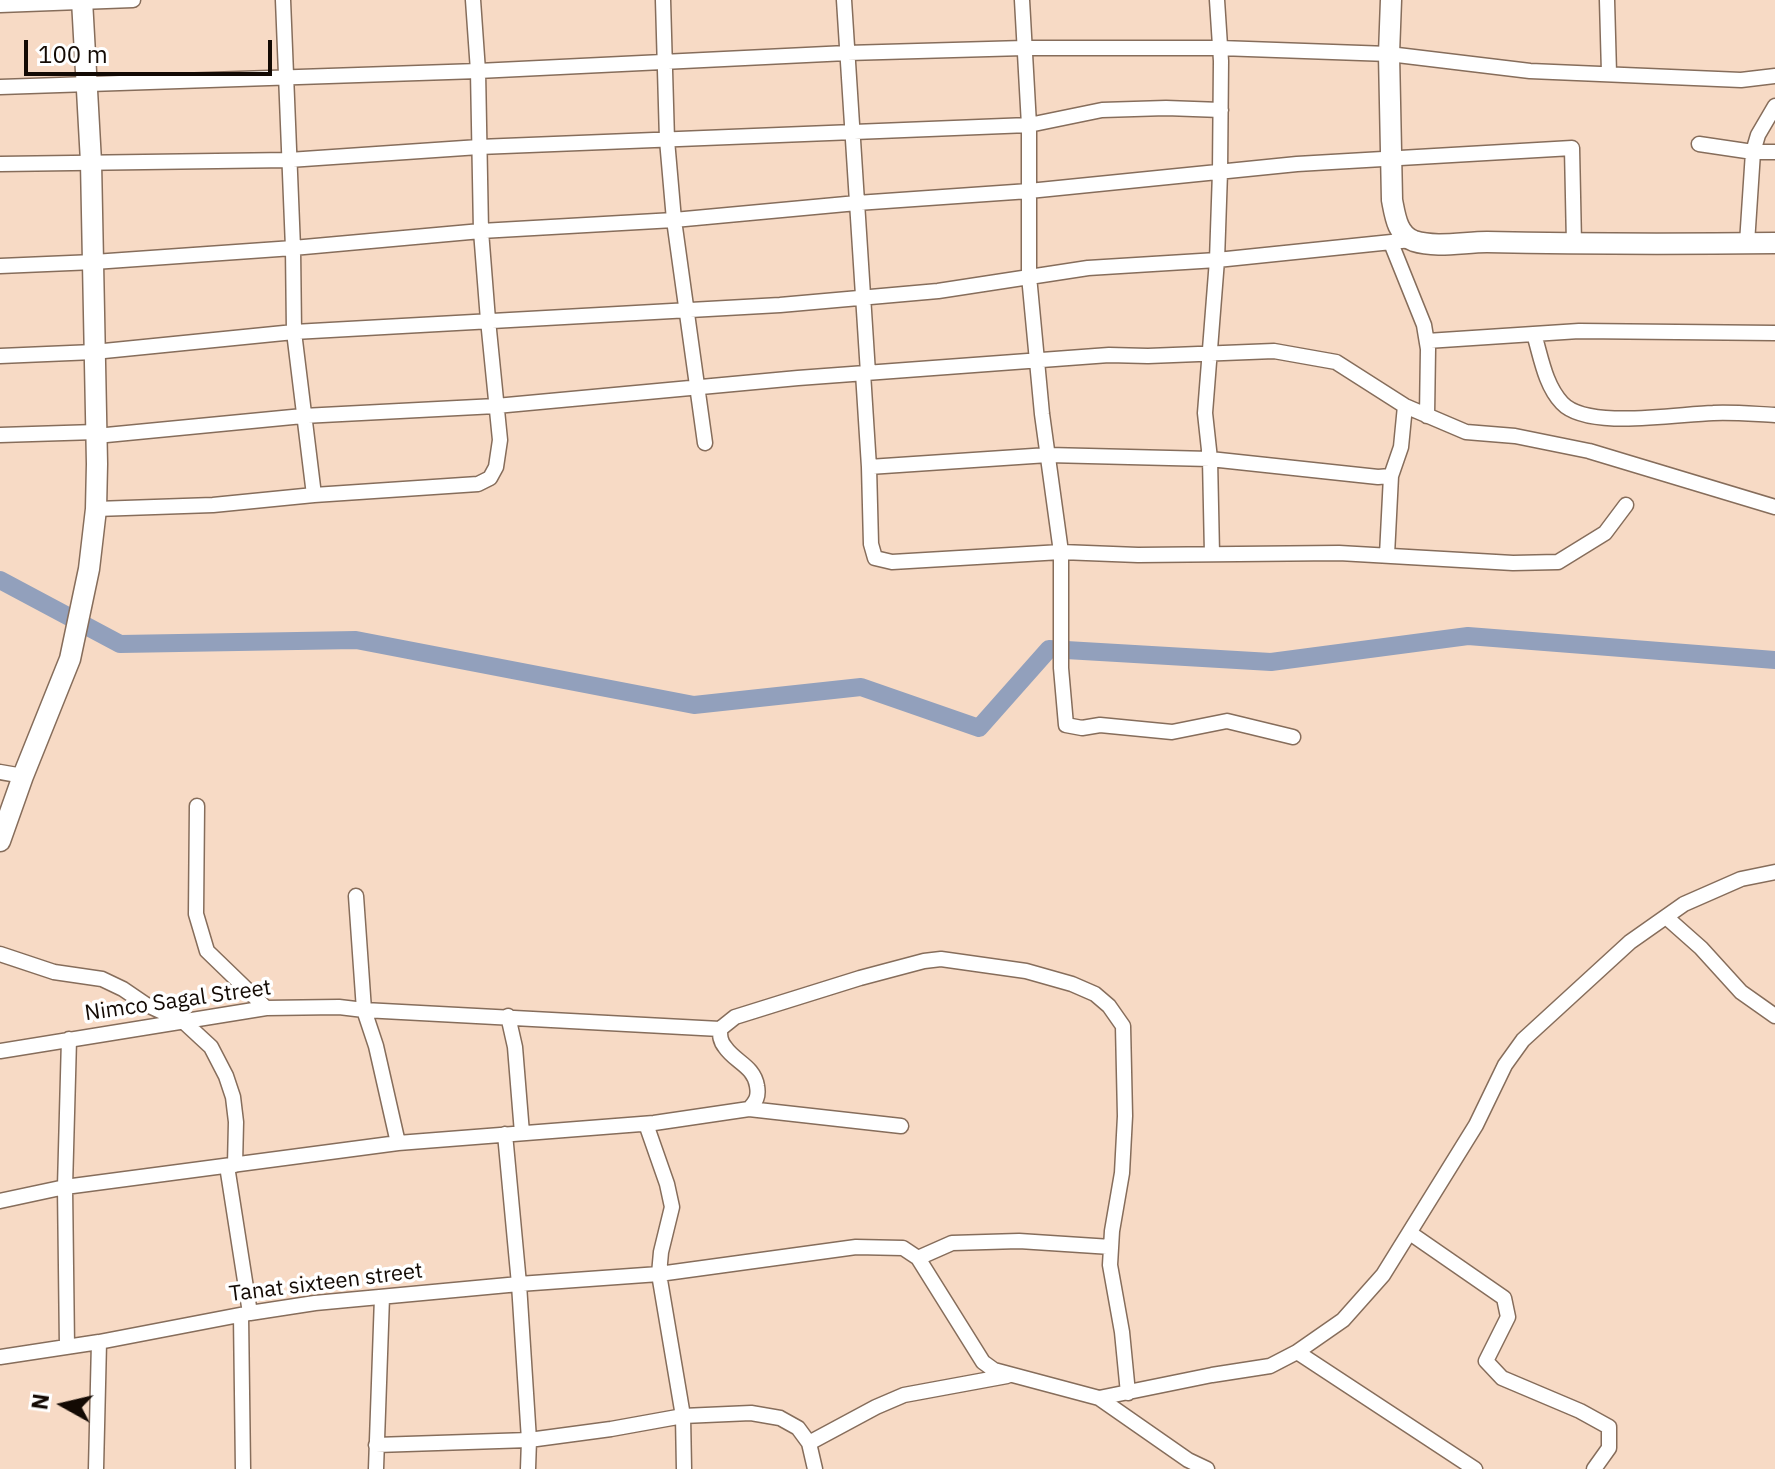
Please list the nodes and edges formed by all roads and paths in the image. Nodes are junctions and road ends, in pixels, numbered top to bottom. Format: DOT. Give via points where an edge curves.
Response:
graph roads {
  1 [pos="133,0"];
  2 [pos="283,0"];
  3 [pos="473,0"];
  4 [pos="663,0"];
  5 [pos="844,0"];
  6 [pos="1022,0"];
  7 [pos="1217,0"];
  8 [pos="1391,0"];
  9 [pos="1607,0"];
  10 [pos="82,2"];
  11 [pos="0,5"];
  12 [pos="1024,48"];
  13 [pos="1220,48"];
  14 [pos="847,53"];
  15 [pos="1389,54"];
  16 [pos="665,62"];
  17 [pos="478,71"];
  18 [pos="1609,73"];
  19 [pos="1775,76"];
  20 [pos="286,77"];
  21 [pos="87,85"];
  22 [pos="0,87"];
  23 [pos="1775,106"];
  24 [pos="1221,110"];
  25 [pos="1029,125"];
  26 [pos="853,132"];
  27 [pos="667,140"];
  28 [pos="1699,144"];
  29 [pos="479,147"];
  30 [pos="1753,152"];
  31 [pos="1775,152"];
  32 [pos="1391,159"];
  33 [pos="289,160"];
  34 [pos="91,162"];
  35 [pos="0,164"];
  36 [pos="1220,172"];
  37 [pos="1029,191"];
  38 [pos="857,203"];
  39 [pos="674,220"];
  40 [pos="481,231"];
  41 [pos="1401,242"];
  42 [pos="1747,243"];
  43 [pos="1775,243"];
  44 [pos="1574,244"];
  45 [pos="293,248"];
  46 [pos="1217,260"];
  47 [pos="94,262"];
  48 [pos="0,266"];
  49 [pos="1029,276"];
  50 [pos="863,297"];
  51 [pos="687,310"];
  52 [pos="488,320"];
  53 [pos="294,332"];
  54 [pos="1775,333"];
  55 [pos="1534,334"];
  56 [pos="1427,341"];
  57 [pos="94,352"];
  58 [pos="1209,353"];
  59 [pos="0,356"];
  60 [pos="1038,360"];
  61 [pos="866,373"];
  62 [pos="696,388"];
  63 [pos="496,406"];
  64 [pos="1405,406"];
  65 [pos="1775,415"];
  66 [pos="303,416"];
  67 [pos="1427,416"];
  68 [pos="96,434"];
  69 [pos="0,435"];
  70 [pos="705,443"];
  71 [pos="1048,455"];
  72 [pos="1210,459"];
  73 [pos="869,467"];
  74 [pos="1391,476"];
  75 [pos="314,495"];
  76 [pos="1626,505"];
  77 [pos="1775,507"];
  78 [pos="96,509"];
  79 [pos="1061,552"];
  80 [pos="1212,554"];
  81 [pos="1387,555"];
  82 [pos="1293,737"];
  83 [pos="0,772"];
  84 [pos="23,776"];
  85 [pos="197,806"];
  86 [pos="0,841"];
  87 [pos="1775,872"];
  88 [pos="356,896"];
  89 [pos="1666,917"];
  90 [pos="0,954"];
  91 [pos="266,1008"];
  92 [pos="364,1010"];
  93 [pos="508,1016"];
  94 [pos="1775,1016"];
  95 [pos="184,1022"];
  96 [pos="720,1029"];
  97 [pos="69,1039"];
  98 [pos="0,1051"];
  99 [pos="749,1109"];
  100 [pos="646,1124"];
  101 [pos="901,1126"];
  102 [pos="522,1133"];
  103 [pos="505,1134"];
  104 [pos="398,1143"];
  105 [pos="231,1166"];
  106 [pos="65,1187"];
  107 [pos="0,1201"];
  108 [pos="1410,1233"];
  109 [pos="1111,1247"];
  110 [pos="918,1258"];
  111 [pos="659,1274"];
  112 [pos="519,1284"];
  113 [pos="382,1297"];
  114 [pos="245,1314"];
  115 [pos="99,1342"];
  116 [pos="67,1347"];
  117 [pos="1297,1352"];
  118 [pos="0,1357"];
  119 [pos="1012,1375"];
  120 [pos="1128,1393"];
  121 [pos="1099,1398"];
  122 [pos="683,1416"];
  123 [pos="529,1440"];
  124 [pos="809,1443"];
  125 [pos="376,1445"];
  126 [pos="96,1469"];
  127 [pos="243,1469"];
  128 [pos="376,1469"];
  129 [pos="528,1469"];
  130 [pos="684,1469"];
  131 [pos="815,1469"];
  132 [pos="1207,1469"];
  133 [pos="1475,1469"];
  134 [pos="1594,1469"];
  1 -- 10 [label="street"];
  2 -- 20 [label="street"];
  3 -- 17 [label="street"];
  4 -- 16 [label="street"];
  5 -- 14 [label="street"];
  6 -- 12 [label="street"];
  7 -- 13 [label="street"];
  8 -- 15 [label="street"];
  9 -- 18 [label="street"];
  10 -- 11 [label="street"];
  10 -- 21 [label="street"];
  12 -- 13 [label="street"];
  12 -- 14 [label="street"];
  12 -- 25 [label="street"];
  13 -- 15 [label="street"];
  13 -- 24 [label="street"];
  14 -- 16 [label="street"];
  14 -- 26 [label="street"];
  15 -- 18 [label="street" via="1530,71"];
  15 -- 32 [label="street"];
  16 -- 17 [label="street"];
  16 -- 27 [label="street"];
  17 -- 20 [label="street"];
  17 -- 29 [label="street"];
  18 -- 19 [label="street" via="1728,80"];
  20 -- 21 [label="street"];
  20 -- 33 [label="street"];
  21 -- 22 [label="street"];
  21 -- 34 [label="street"];
  23 -- 30 [label="street"];
  24 -- 25 [label="street" via="1102,110"];
  24 -- 36 [label="street"];
  25 -- 26 [label="street"];
  25 -- 37 [label="street"];
  26 -- 27 [label="street"];
  26 -- 38 [label="street"];
  27 -- 29 [label="street"];
  27 -- 39 [label="street"];
  28 -- 30 [label="street"];
  29 -- 33 [label="street"];
  29 -- 40 [label="street"];
  30 -- 31 [label="street"];
  30 -- 42 [label="street"];
  32 -- 36 [label="street"];
  32 -- 41 [label="street"];
  32 -- 44 [label="street" via="1572,148"];
  33 -- 34 [label="street"];
  33 -- 45 [label="street"];
  34 -- 35 [label="street"];
  34 -- 47 [label="street"];
  36 -- 37 [label="street"];
  36 -- 46 [label="street"];
  37 -- 38 [label="street"];
  37 -- 49 [label="street"];
  38 -- 39 [label="street"];
  38 -- 50 [label="street"];
  39 -- 40 [label="street"];
  39 -- 51 [label="street"];
  40 -- 45 [label="street"];
  40 -- 52 [label="street"];
  41 -- 44 [label="street"];
  41 -- 46 [label="street"];
  41 -- 56 [label="street"];
  42 -- 43 [label="street"];
  42 -- 44 [label="street"];
  45 -- 47 [label="street"];
  45 -- 53 [label="street"];
  46 -- 49 [label="street"];
  46 -- 58 [label="street"];
  47 -- 48 [label="street"];
  47 -- 57 [label="street"];
  49 -- 50 [label="street"];
  49 -- 60 [label="street"];
  50 -- 51 [label="street"];
  50 -- 61 [label="street"];
  51 -- 52 [label="street"];
  51 -- 62 [label="street"];
  52 -- 53 [label="street"];
  52 -- 63 [label="street"];
  53 -- 57 [label="street"];
  53 -- 66 [label="street"];
  54 -- 55 [label="street"];
  55 -- 56 [label="street"];
  55 -- 65 [label="street" via="1549,384 1571,411 1606,418"];
  56 -- 67 [label="street"];
  57 -- 59 [label="street"];
  57 -- 68 [label="street"];
  58 -- 60 [label="street"];
  58 -- 64 [label="street" via="1274,351 1336,362"];
  58 -- 72 [label="street" via="1205,413"];
  60 -- 61 [label="street"];
  60 -- 71 [label="street"];
  61 -- 62 [label="street"];
  61 -- 73 [label="street"];
  62 -- 63 [label="street"];
  62 -- 70 [label="street"];
  63 -- 66 [label="street"];
  63 -- 75 [label="street" via="496,467 478,484"];
  64 -- 67 [label="street"];
  64 -- 74 [label="street" via="1401,447"];
  66 -- 68 [label="street"];
  66 -- 75 [label="street"];
  67 -- 77 [label="street" via="1466,432 1589,451"];
  68 -- 69 [label="street"];
  68 -- 78 [label="street"];
  71 -- 72 [label="street"];
  71 -- 73 [label="street"];
  71 -- 79 [label="street"];
  72 -- 74 [label="street"];
  72 -- 80 [label="street"];
  73 -- 79 [label="street" via="875,558 892,562"];
  74 -- 81 [label="street"];
  75 -- 78 [label="street"];
  76 -- 81 [label="street" via="1605,533 1558,562"];
  78 -- 84 [label="street" via="75,639"];
  79 -- 80 [label="street"];
  79 -- 82 [label="street" via="1066,725 1172,732 1227,721"];
  80 -- 81 [label="street"];
  83 -- 84 [label="street"];
  84 -- 86 [label="street"];
  85 -- 91 [label="street" via="196,914 207,951"];
  87 -- 89 [label="street" via="1741,879"];
  88 -- 92 [label="street"];
  89 -- 94 [label="street" via="1741,992"];
  89 -- 108 [label="street" via="1630,942 1523,1040"];
  90 -- 95 [label="street" via="54,972 102,979"];
  91 -- 92 [label="street, Nimco Sagal Street"];
  91 -- 95 [label="street, Nimco Sagal Street"];
  92 -- 93 [label="street, Nimco Sagal Street"];
  92 -- 104 [label="street"];
  93 -- 96 [label="street, Nimco Sagal Street"];
  93 -- 102 [label="street"];
  95 -- 97 [label="street, Nimco Sagal Street"];
  95 -- 105 [label="street" via="211,1047 233,1097"];
  96 -- 99 [label="street" via="726,1049 756,1076 757,1100"];
  96 -- 109 [label="street" via="735,1017 941,959 1026,971 1095,994 1123,1026 1122,1173"];
  97 -- 98 [label="street, Nimco Sagal Street"];
  97 -- 106 [label="street"];
  99 -- 100 [label="street"];
  99 -- 101 [label="street"];
  100 -- 102 [label="street"];
  100 -- 111 [label="street" via="672,1207"];
  102 -- 103 [label="street"];
  103 -- 104 [label="street"];
  103 -- 112 [label="street"];
  104 -- 105 [label="street"];
  105 -- 106 [label="street"];
  105 -- 114 [label="street"];
  106 -- 107 [label="street"];
  106 -- 116 [label="street"];
  108 -- 117 [label="street" via="1383,1275 1343,1320"];
  108 -- 134 [label="street" via="1504,1298 1508,1317 1486,1361 1502,1378 1609,1427 1609,1448"];
  109 -- 110 [label="street" via="952,1243"];
  109 -- 120 [label="street"];
  110 -- 111 [label="street, Tanat sixteen street" via="903,1248 856,1247"];
  110 -- 119 [label="street" via="983,1362"];
  111 -- 112 [label="street, Tanat sixteen street"];
  111 -- 122 [label="street"];
  112 -- 113 [label="street, Tanat sixteen street"];
  112 -- 123 [label="street"];
  113 -- 114 [label="street, Tanat sixteen street"];
  113 -- 125 [label="street"];
  114 -- 115 [label="street, Tanat sixteen street"];
  114 -- 127 [label="street"];
  115 -- 116 [label="street, Tanat sixteen street"];
  115 -- 126 [label="street"];
  116 -- 118 [label="street, Tanat sixteen street"];
  117 -- 120 [label="street" via="1270,1366"];
  117 -- 133 [label="street"];
  119 -- 121 [label="street"];
  119 -- 124 [label="street" via="904,1395"];
  120 -- 121 [label="street"];
  121 -- 132 [label="street"];
  122 -- 123 [label="street"];
  122 -- 124 [label="street" via="751,1413 780,1418 798,1428"];
  122 -- 130 [label="street"];
  123 -- 125 [label="street"];
  123 -- 129 [label="street"];
  124 -- 131 [label="street"];
  125 -- 128 [label="street"];
}
